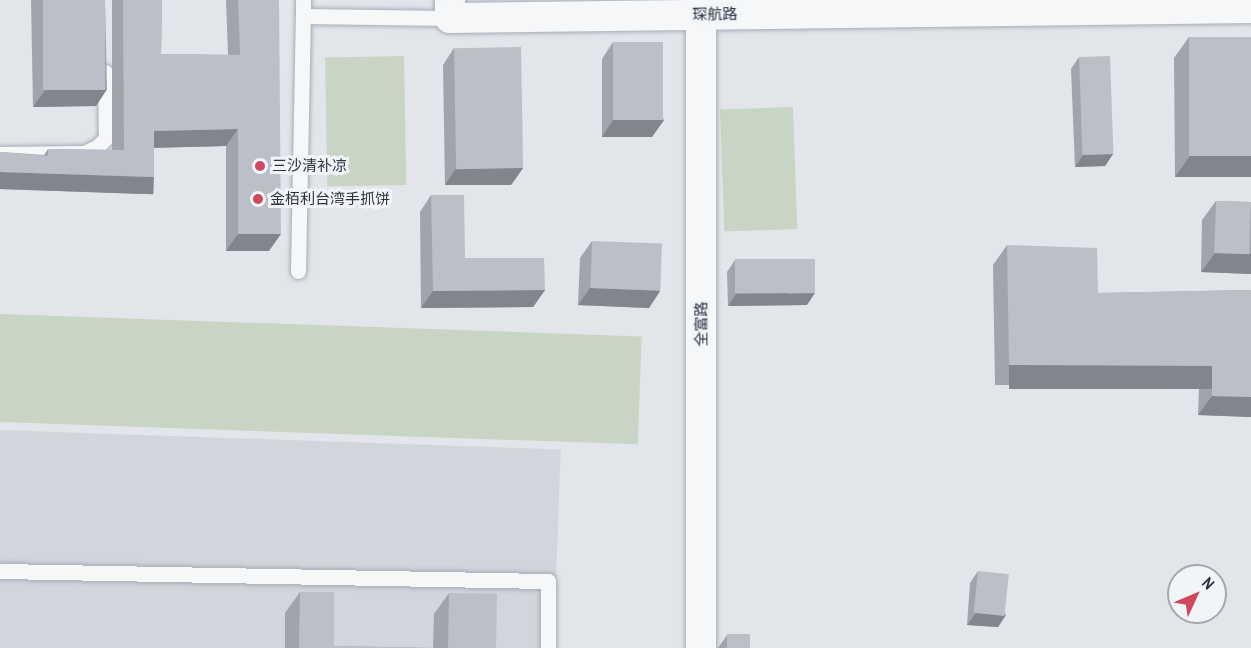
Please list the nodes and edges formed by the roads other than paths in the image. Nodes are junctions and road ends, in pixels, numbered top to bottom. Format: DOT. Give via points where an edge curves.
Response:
graph roads {
  1 [pos="701,7"];
  2 [pos="303,8"];
  3 [pos="1251,8"];
  4 [pos="450,9"];
  5 [pos="104,58"];
  6 [pos="0,154"];
  7 [pos="298,272"];
  8 [pos="0,571"];
  9 [pos="548,648"];
  10 [pos="701,648"];
  1 -- 3 [label="street, 琛航路"];
  1 -- 4 [label="street, 琛航路"];
  1 -- 10 [label="street, 全富路"];
  2 -- 4 [label="lane, 琛航路"];
  2 -- 7 [label="lane"];
  5 -- 6 [label="lane" via="106,138 97,147 84,153"];
  8 -- 9 [label="lane" via="548,581"];
}
